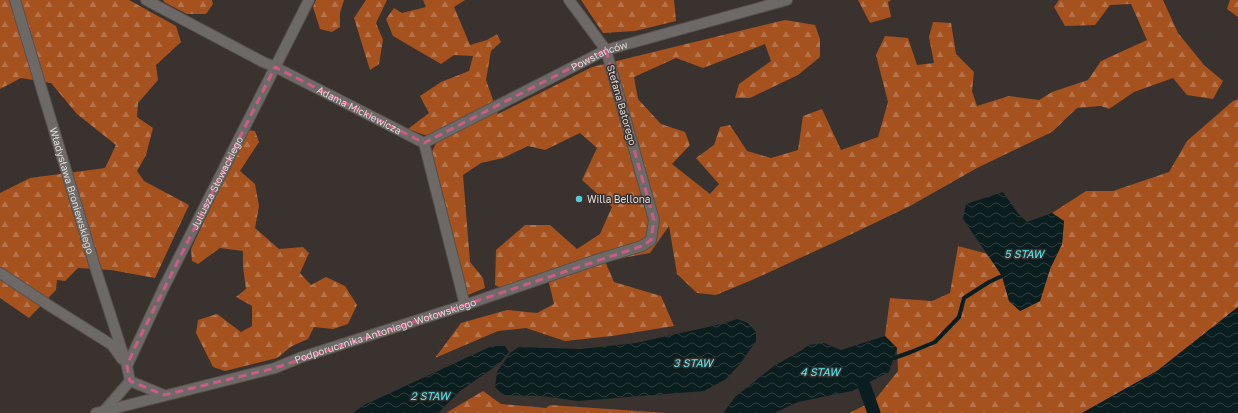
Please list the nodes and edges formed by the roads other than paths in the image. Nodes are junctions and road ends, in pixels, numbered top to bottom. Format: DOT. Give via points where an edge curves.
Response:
graph roads {
  1 [pos="15,0"];
  2 [pos="146,0"];
  3 [pos="309,0"];
  4 [pos="569,0"];
  5 [pos="787,0"];
  6 [pos="606,50"];
  7 [pos="275,67"];
  8 [pos="424,143"];
  9 [pos="654,220"];
  10 [pos="0,273"];
  11 [pos="465,305"];
  12 [pos="127,366"];
  13 [pos="130,380"];
  14 [pos="164,396"];
  15 [pos="100,412"];
  1 -- 12 [label="street, Władysława Broniewskiego"];
  2 -- 7 [label="street, Adama Mickiewicza"];
  3 -- 7 [label="street, Juliusza Słowackiego"];
  4 -- 6 [label="street, Stefana Batorego"];
  5 -- 6 [label="street, Powstańców"];
  6 -- 8 [label="street, Powstańców"];
  6 -- 9 [label="street, Stefana Batorego"];
  7 -- 8 [label="street, Adama Mickiewicza"];
  7 -- 12 [label="street, Juliusza Słowackiego"];
  8 -- 11 [label="street"];
  9 -- 11 [label="street, Podporucznika Antoniego Wołowskiego" via="651,240 642,246"];
  10 -- 12 [label="street" via="112,345"];
  11 -- 14 [label="street, Podporucznika Antoniego Wołowskiego" via="275,368"];
  12 -- 13 [label="street, Władysława Broniewskiego"];
  13 -- 14 [label="street"];
  13 -- 15 [label="street"];
  14 -- 15 [label="street, Podporucznika Antoniego Wołowskiego"];
}
